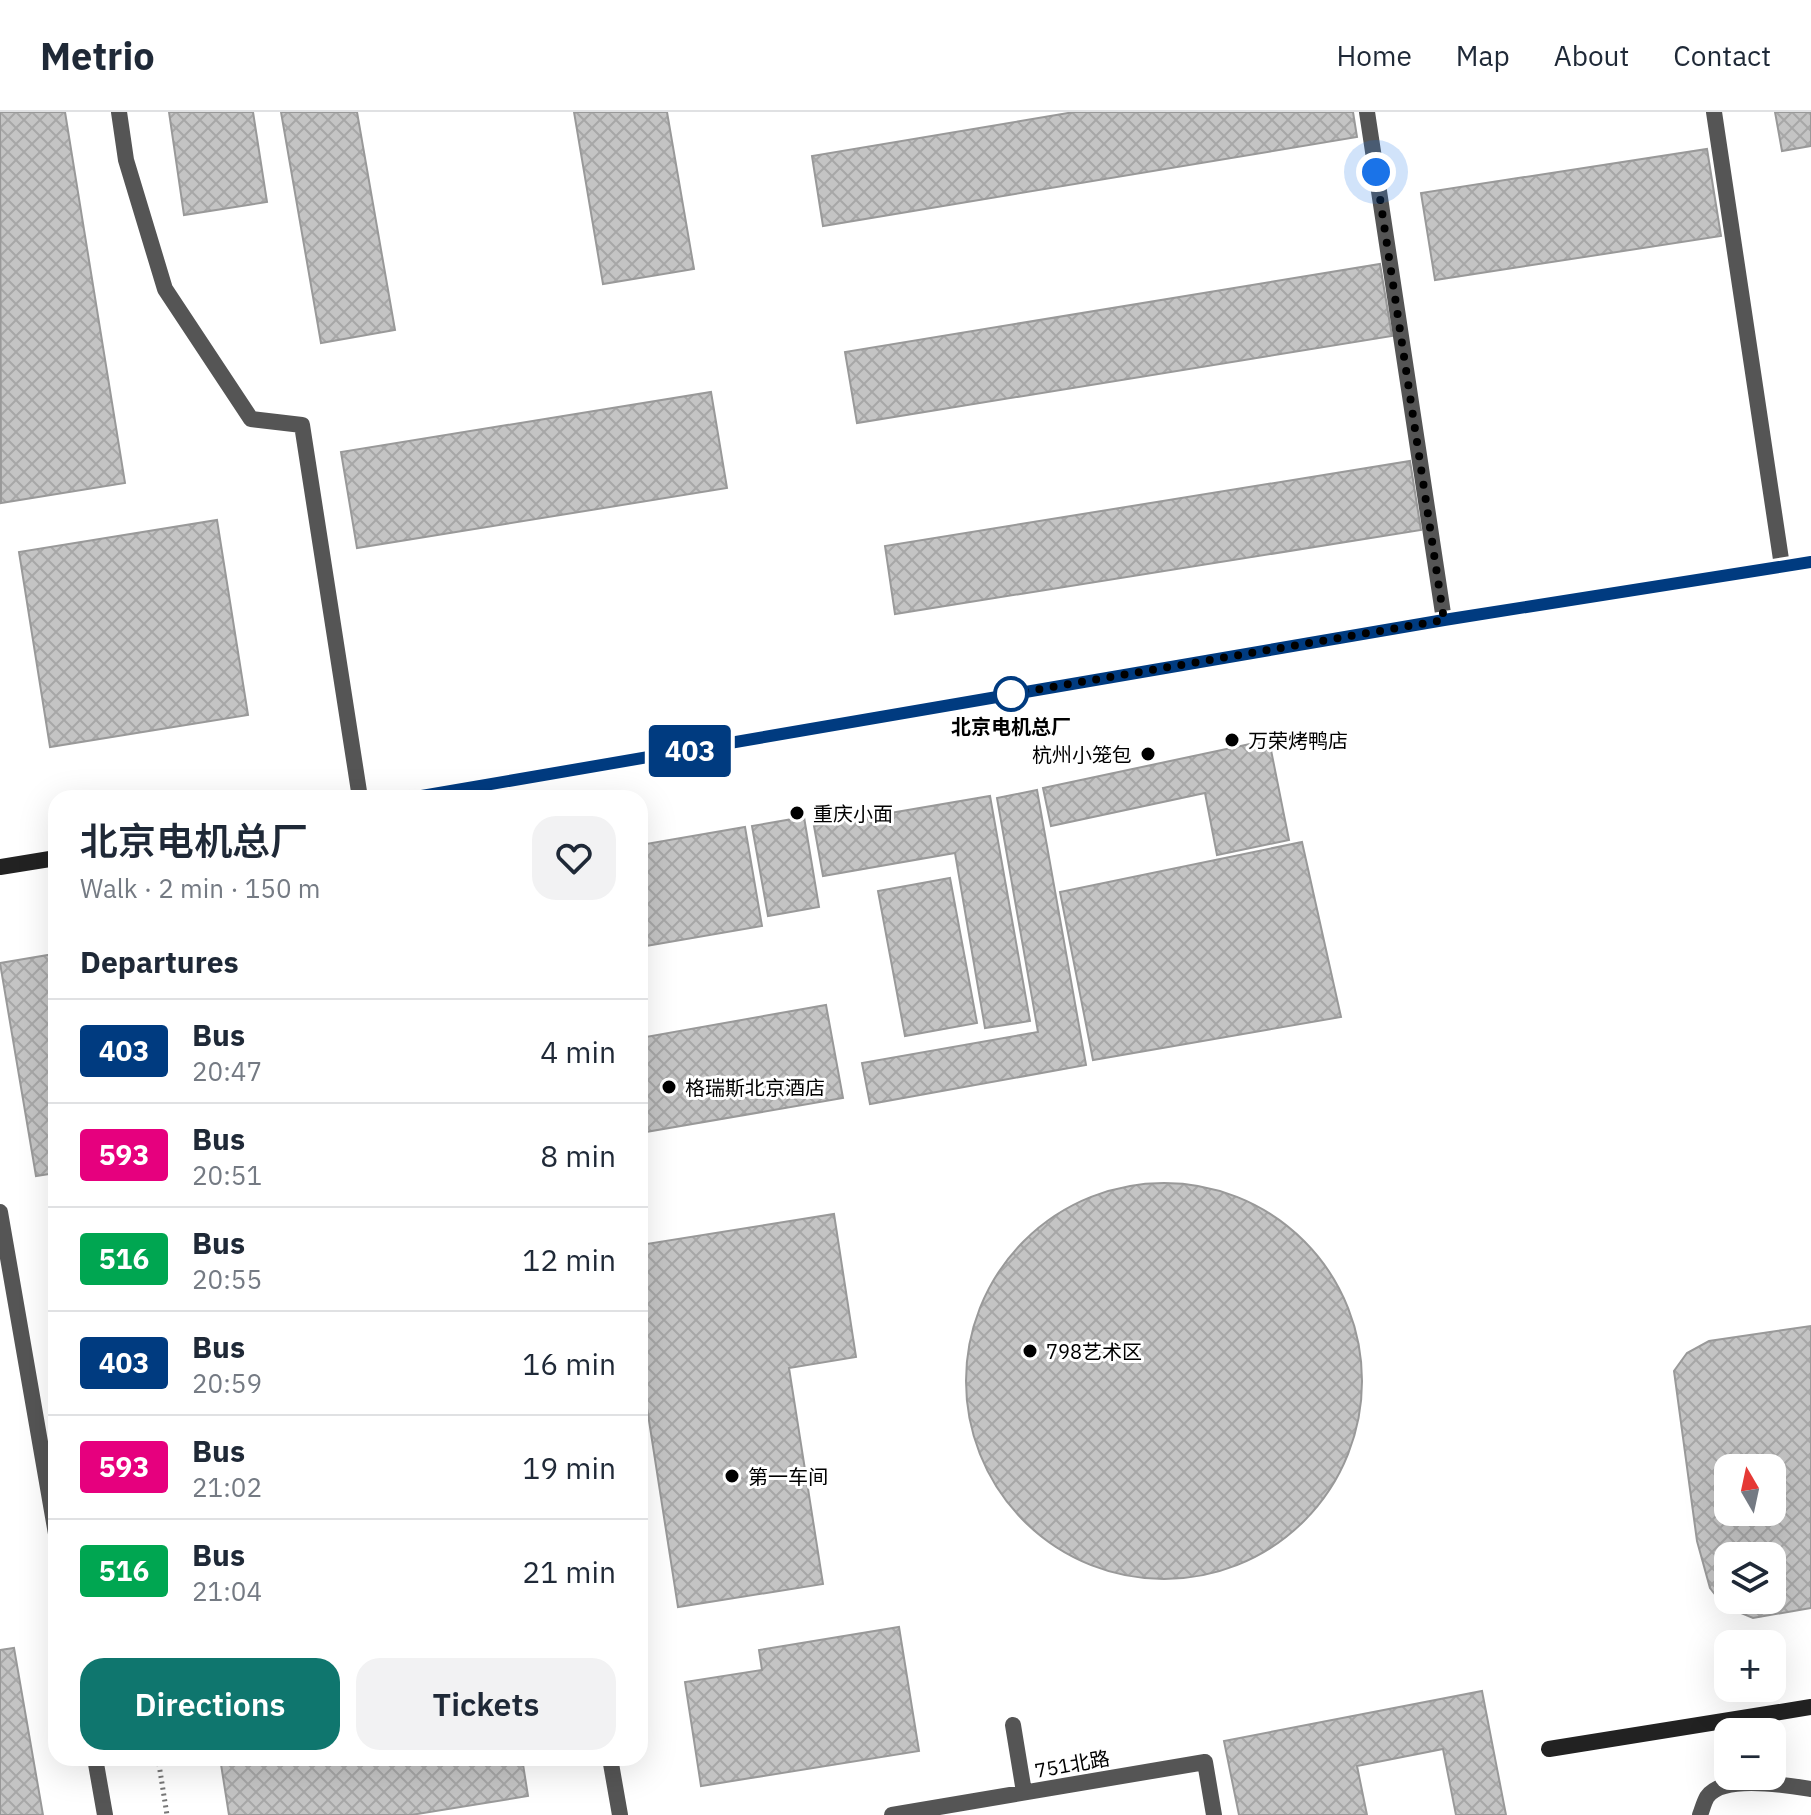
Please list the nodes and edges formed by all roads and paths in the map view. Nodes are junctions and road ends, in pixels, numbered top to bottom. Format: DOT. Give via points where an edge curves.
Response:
graph roads {
  1 [pos="119,112"];
  2 [pos="1367,112"];
  3 [pos="1714,112"];
  4 [pos="1811,562"];
  5 [pos="1782,566"];
  6 [pos="1444,620"];
  7 [pos="359,790"];
  8 [pos="475,790"];
  9 [pos="48,859"];
  10 [pos="0,867"];
  11 [pos="0,1212"];
  12 [pos="48,1488"];
  13 [pos="1811,1707"];
  14 [pos="1013,1725"];
  15 [pos="1549,1749"];
  16 [pos="96,1766"];
  17 [pos="159,1766"];
  18 [pos="611,1766"];
  19 [pos="1811,1789"];
  20 [pos="1024,1792"];
  21 [pos="105,1815"];
  22 [pos="167,1815"];
  23 [pos="620,1815"];
  24 [pos="892,1815"];
  25 [pos="1214,1815"];
  26 [pos="1700,1815"];
  1 -- 7 [label="street" via="126,160 165,289 251,419 302,425"];
  2 -- 6 [label="street"];
  3 -- 5 [label="street"];
  4 -- 5 [label="street"];
  5 -- 6 [label="street"];
  6 -- 8 [label="street"];
  9 -- 10 [label="street"];
  11 -- 12 [label="street"];
  13 -- 15 [label="street"];
  14 -- 20 [label="street"];
  16 -- 21 [label="street"];
  17 -- 22 [label="path"];
  18 -- 23 [label="street"];
  19 -- 26 [label="street" via="1731,1784 1708,1795"];
  20 -- 24 [label="street, 751北路"];
  20 -- 25 [label="street, 751北路" via="1205,1762"];
}
